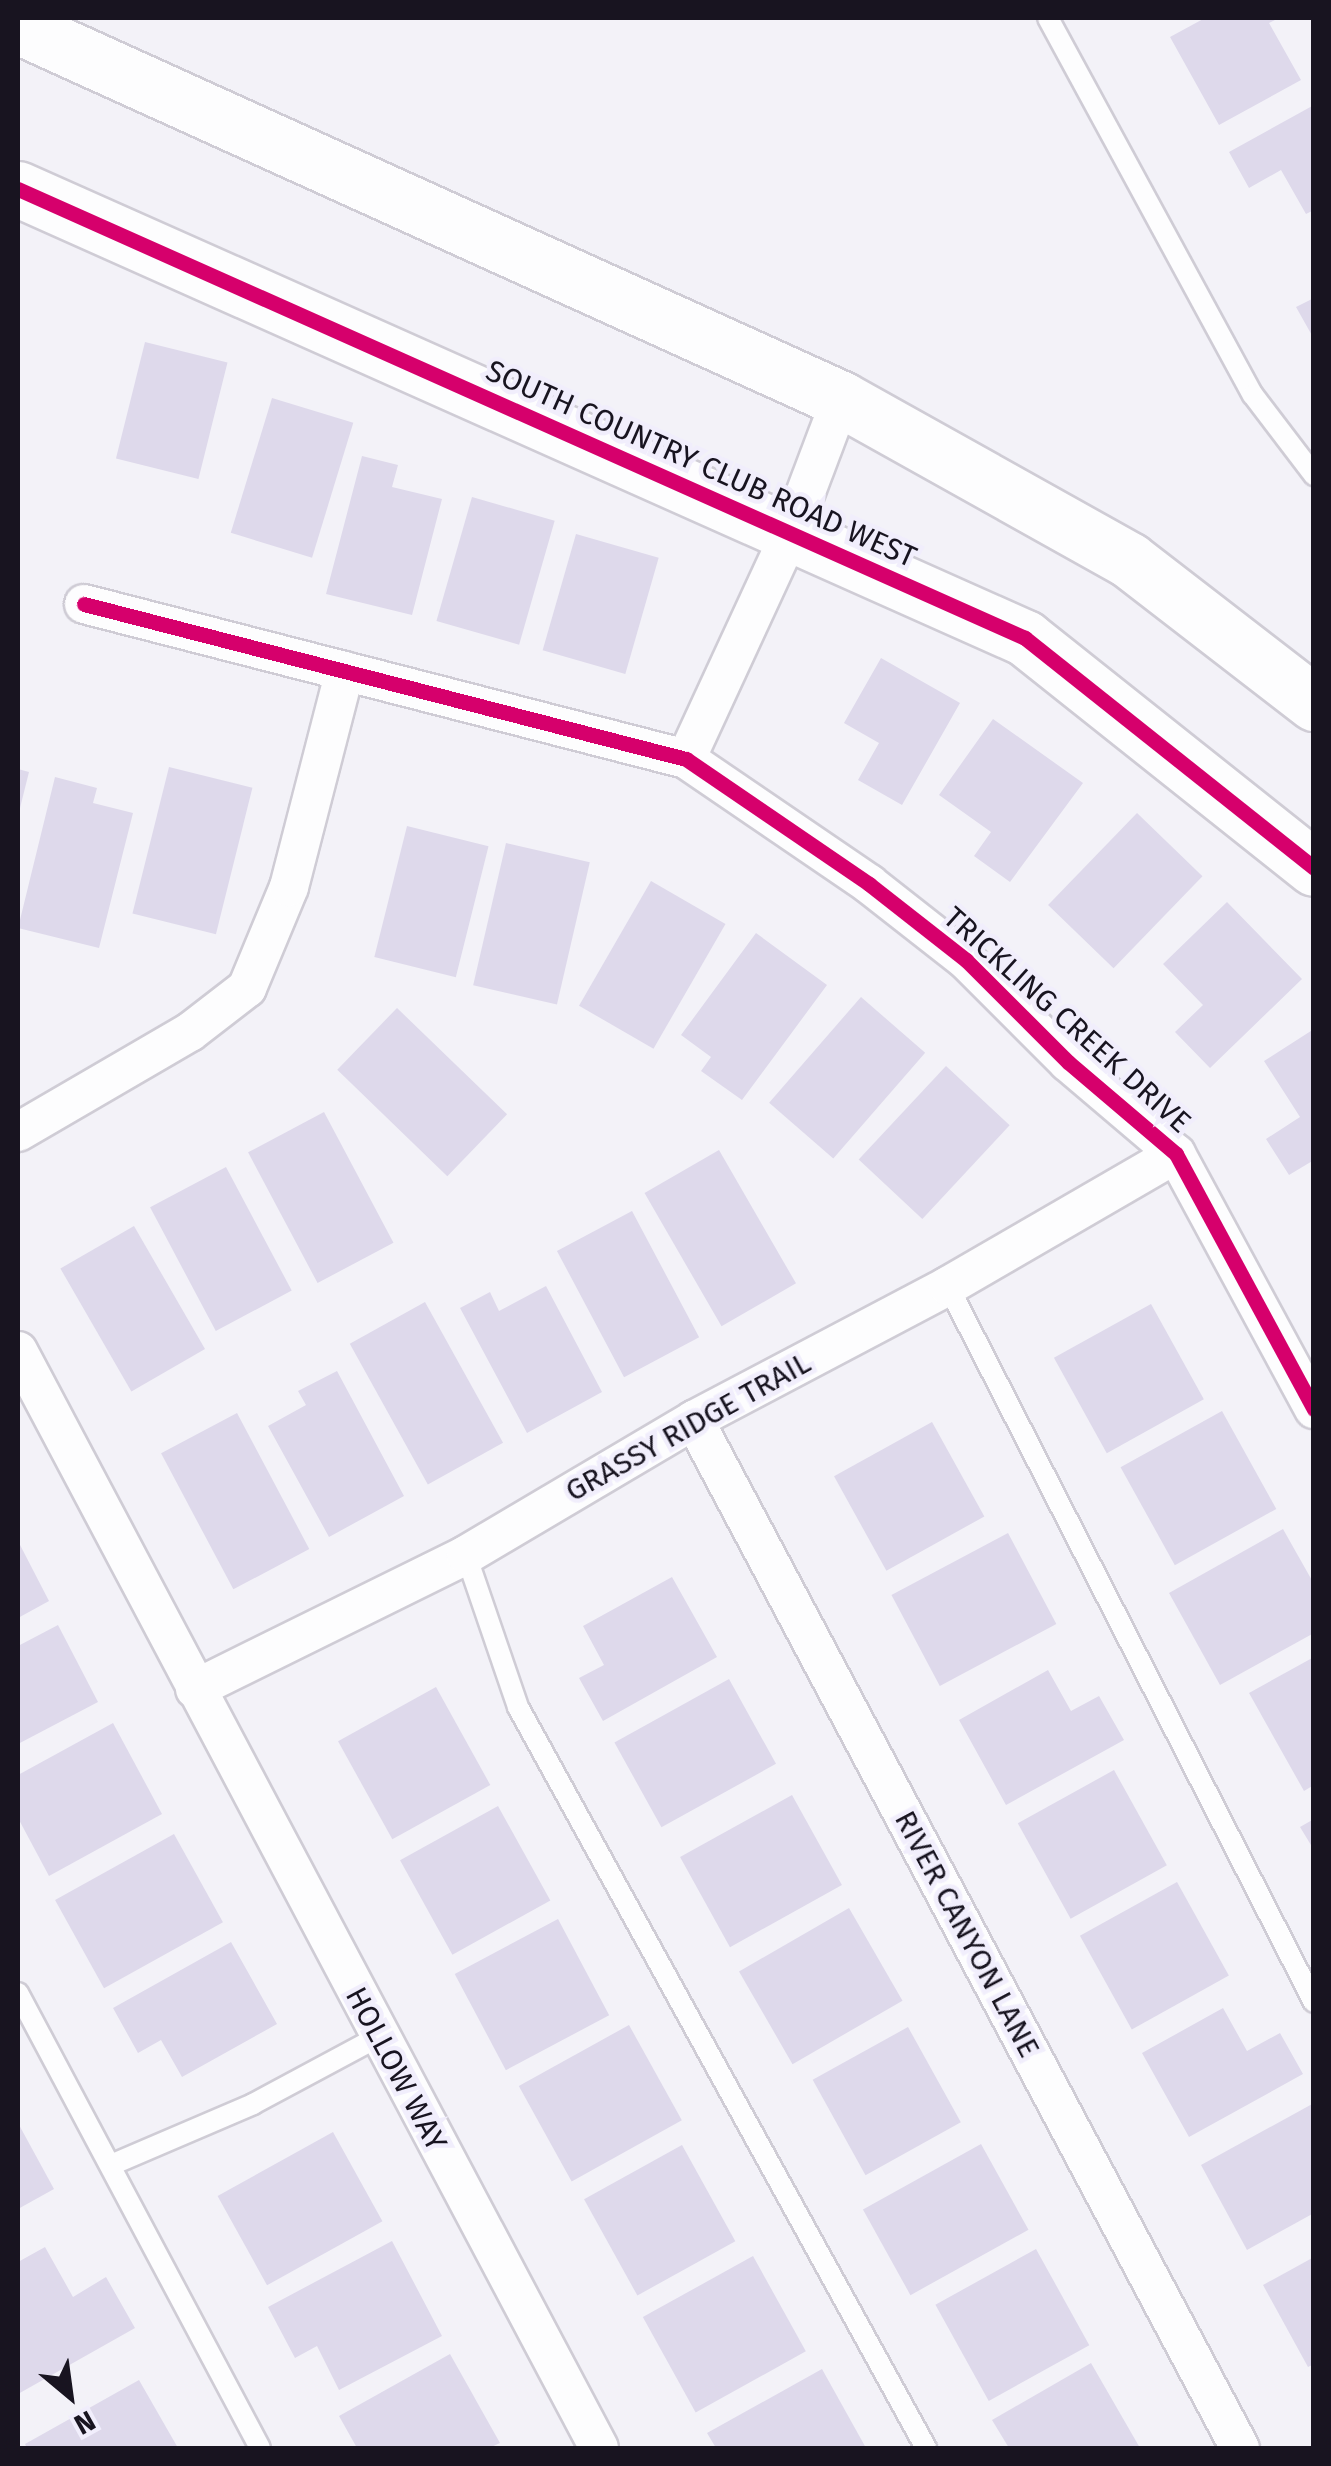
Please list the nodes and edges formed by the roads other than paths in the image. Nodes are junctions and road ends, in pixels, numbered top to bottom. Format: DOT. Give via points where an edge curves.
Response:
graph roads {
  1 [pos="1048,18"];
  2 [pos="18,26"];
  3 [pos="18,189"];
  4 [pos="841,399"];
  5 [pos="1314,476"];
  6 [pos="790,534"];
  7 [pos="84,604"];
  8 [pos="345,672"];
  9 [pos="1314,702"];
  10 [pos="686,759"];
  11 [pos="1314,868"];
  12 [pos="18,1132"];
  13 [pos="1176,1154"];
  14 [pos="948,1286"];
  15 [pos="18,1351"];
  16 [pos="1314,1409"];
  17 [pos="694,1420"];
  18 [pos="466,1555"];
  19 [pos="195,1689"];
  20 [pos="18,1993"];
  21 [pos="1314,2002"];
  22 [pos="378,2036"];
  23 [pos="111,2165"];
  24 [pos="260,2448"];
  25 [pos="599,2448"];
  26 [pos="926,2448"];
  27 [pos="1240,2448"];
  1 -- 5 [label="lane" via="1253,395"];
  2 -- 4 [label="street"];
  3 -- 6 [label="street, SOUTH COUNTRY CLUB ROAD WEST"];
  4 -- 6 [label="street"];
  4 -- 9 [label="street" via="1130,560"];
  6 -- 10 [label="street"];
  6 -- 11 [label="street, SOUTH COUNTRY CLUB ROAD WEST" via="1025,638"];
  7 -- 8 [label="street"];
  8 -- 10 [label="street"];
  8 -- 12 [label="street" via="288,887 247,988 190,1032"];
  10 -- 13 [label="street, TRICKLING CREEK DRIVE" via="869,884 966,960 1068,1062"];
  13 -- 14 [label="street, GRASSY RIDGE TRAIL"];
  13 -- 16 [label="street, TRICKLING CREEK DRIVE"];
  14 -- 17 [label="street, GRASSY RIDGE TRAIL"];
  14 -- 21 [label="lane"];
  15 -- 19 [label="street, HOLLOW WAY"];
  17 -- 18 [label="street, GRASSY RIDGE TRAIL"];
  17 -- 27 [label="street, RIVER CANYON LANE"];
  18 -- 19 [label="street, GRASSY RIDGE TRAIL"];
  18 -- 26 [label="lane" via="518,1707"];
  19 -- 22 [label="street, HOLLOW WAY"];
  20 -- 23 [label="lane"];
  22 -- 23 [label="lane" via="253,2104"];
  22 -- 25 [label="street, HOLLOW WAY"];
  23 -- 24 [label="lane"];
}
